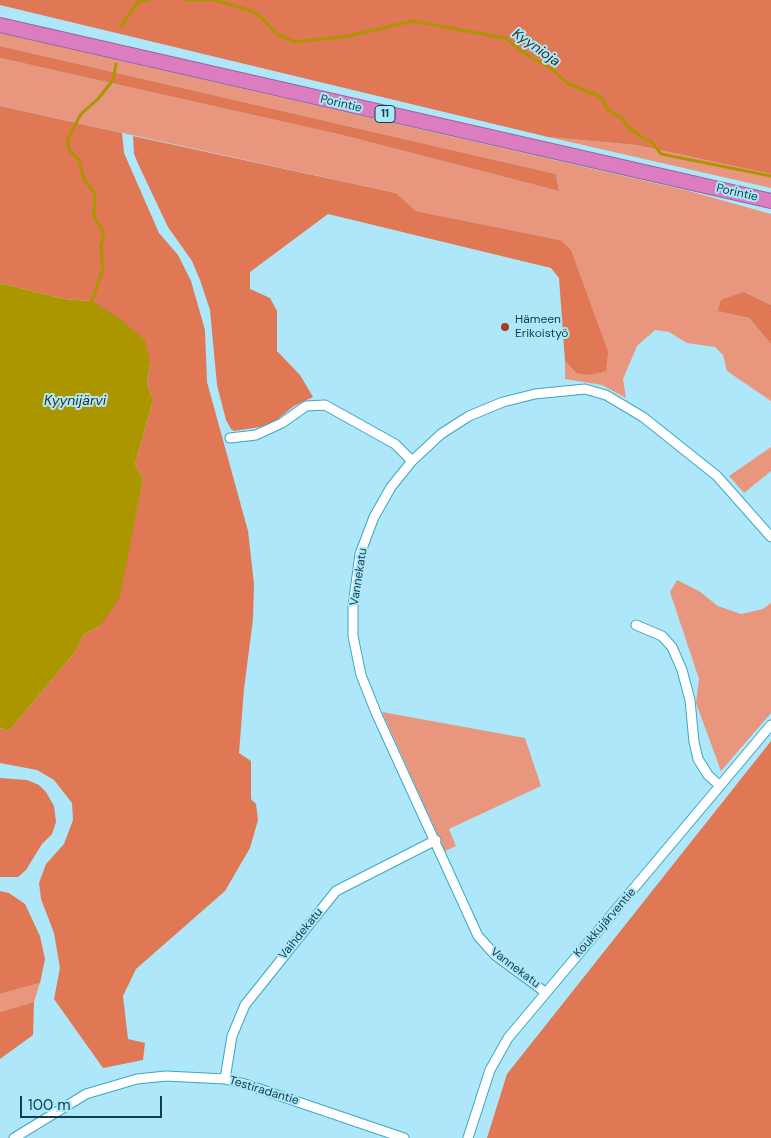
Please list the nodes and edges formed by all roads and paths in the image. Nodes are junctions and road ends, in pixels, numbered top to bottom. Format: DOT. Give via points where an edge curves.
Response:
graph roads {
  1 [pos="0,25"];
  2 [pos="771,201"];
  3 [pos="230,438"];
  4 [pos="412,462"];
  5 [pos="771,537"];
  6 [pos="636,625"];
  7 [pos="771,725"];
  8 [pos="720,786"];
  9 [pos="436,840"];
  10 [pos="545,992"];
  11 [pos="225,1079"];
  12 [pos="14,1138"];
  13 [pos="404,1138"];
  14 [pos="468,1138"];
  1 -- 2 [label="highway, Porintie / 11"];
  3 -- 4 [label="street" via="256,435 282,423 306,406 325,405 395,444"];
  4 -- 5 [label="street, Vannekatu" via="441,434 469,416 503,402 535,394 585,390 606,395 658,429 717,476"];
  4 -- 9 [label="street, Vannekatu" via="391,487 374,517 360,554 353,606 353,636 362,675 377,715"];
  6 -- 8 [label="street" via="662,636 672,648 690,700 698,759"];
  7 -- 8 [label="street, Koukkujärventie"];
  8 -- 10 [label="street, Koukkujärventie"];
  9 -- 10 [label="street, Vannekatu" via="478,936 495,955"];
  9 -- 11 [label="street, Vaihdekatu" via="336,890 245,1005 232,1036"];
  10 -- 14 [label="street, Koukkujärventie" via="497,1054"];
  11 -- 12 [label="street, Testiradantie" via="166,1076 112,1085 86,1094"];
  11 -- 13 [label="street, Testiradantie"];
}
